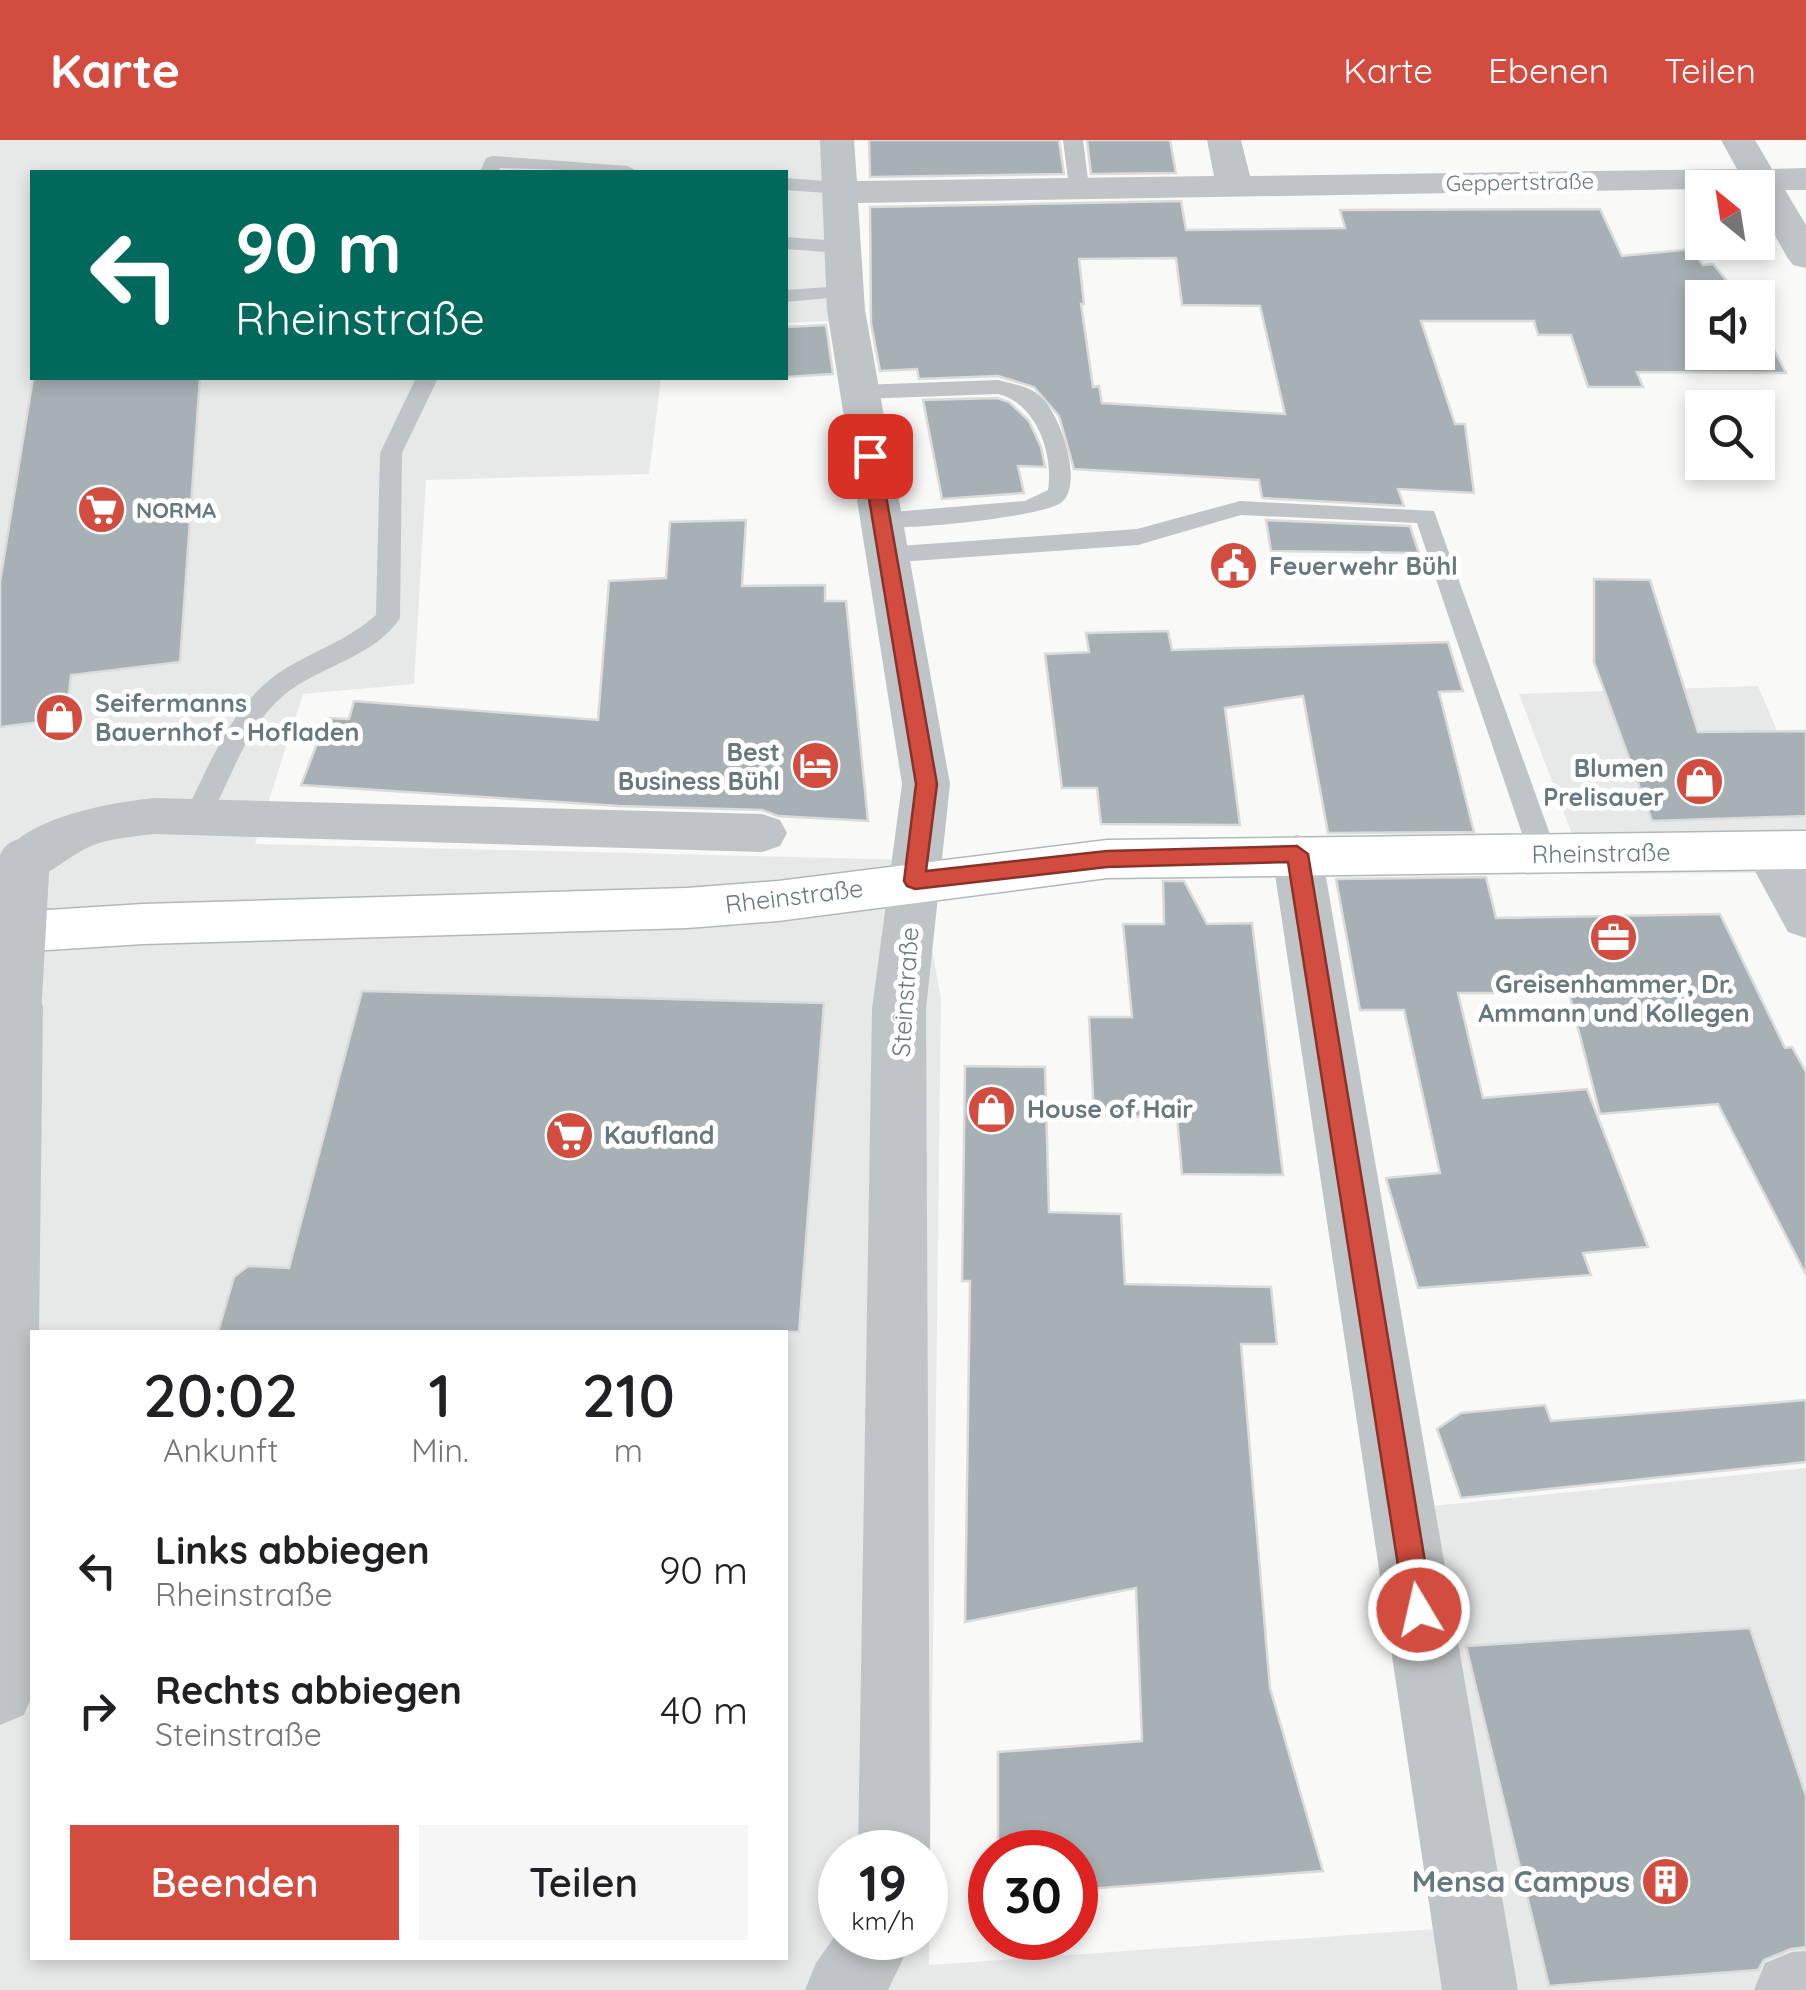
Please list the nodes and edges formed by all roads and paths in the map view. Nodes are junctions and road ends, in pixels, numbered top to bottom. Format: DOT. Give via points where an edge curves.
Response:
graph roads {
  1 [pos="837,140"];
  2 [pos="1073,140"];
  3 [pos="1224,140"];
  4 [pos="1738,140"];
  5 [pos="490,170"];
  6 [pos="601,170"];
  7 [pos="1754,170"];
  8 [pos="1806,179"];
  9 [pos="1775,180"];
  10 [pos="1685,181"];
  11 [pos="788,184"];
  12 [pos="1234,186"];
  13 [pos="1079,187"];
  14 [pos="839,190"];
  15 [pos="1775,206"];
  16 [pos="788,243"];
  17 [pos="842,247"];
  18 [pos="1806,257"];
  19 [pos="844,292"];
  20 [pos="788,296"];
  21 [pos="426,380"];
  22 [pos="860,392"];
  23 [pos="883,538"];
  24 [pos="198,816"];
  25 [pos="762,833"];
  26 [pos="1787,850"];
  27 [pos="1297,854"];
  28 [pos="1543,854"];
  29 [pos="915,881"];
  30 [pos="1806,918"];
  31 [pos="0,933"];
  32 [pos="2,1486"];
  33 [pos="0,1690"];
  34 [pos="894,1830"];
  35 [pos="1806,1989"];
  36 [pos="1480,1990"];
  37 [pos="1792,1990"];
  1 -- 14 [label="street, Steinstraße"];
  2 -- 13 [label="lane"];
  3 -- 12 [label="street"];
  4 -- 7 [label="street"];
  5 -- 6 [label="lane" via="493,162"];
  8 -- 9 [label="street, Geppertstraße"];
  10 -- 12 [label="street, Geppertstraße"];
  11 -- 14 [label="lane"];
  12 -- 13 [label="street, Geppertstraße"];
  13 -- 14 [label="street, Geppertstraße"];
  14 -- 17 [label="street, Steinstraße"];
  15 -- 18 [label="street"];
  16 -- 17 [label="lane"];
  17 -- 19 [label="street, Steinstraße"];
  19 -- 20 [label="lane"];
  19 -- 22 [label="street, Steinstraße"];
  21 -- 24 [label="lane" via="391,453 388,618 368,638 286,680 248,717"];
  22 -- 23 [label="street, Steinstraße"];
  22 -- 23 [label="lane" via="1015,390 1043,412 1062,481 1046,502"];
  23 -- 28 [label="lane" via="1138,538 1240,508 1426,516"];
  23 -- 29 [label="street, Steinstraße" via="926,784"];
  24 -- 25 [label="street"];
  24 -- 32 [label="street, bridge" via="80,827 24,864"];
  26 -- 28 [label="street, Rheinstraße"];
  26 -- 30 [label="street"];
  27 -- 28 [label="street, Rheinstraße"];
  27 -- 29 [label="street, Rheinstraße" via="1107,859"];
  27 -- 36 [label="street"];
  29 -- 31 [label="street, Rheinstraße" via="688,908"];
  29 -- 34 [label="street, Steinstraße" via="899,1009"];
  32 -- 33 [label="street"];
  35 -- 37 [label="street"];
}
